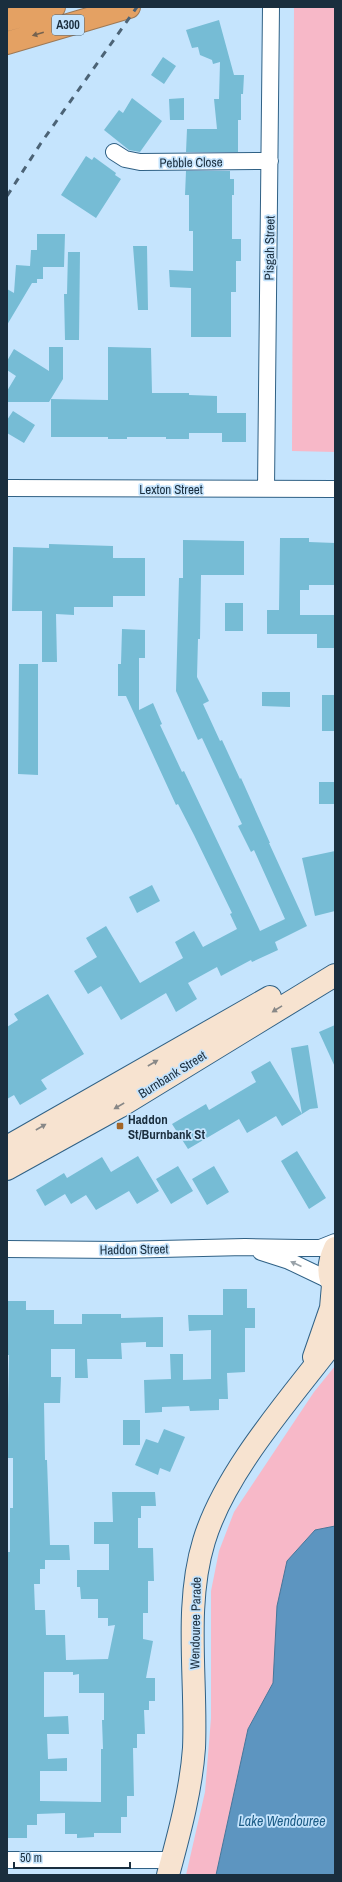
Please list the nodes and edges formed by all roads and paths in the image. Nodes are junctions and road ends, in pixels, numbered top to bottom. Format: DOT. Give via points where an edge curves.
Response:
graph roads {
  1 [pos="54,7"];
  2 [pos="129,7"];
  3 [pos="272,7"];
  4 [pos="7,20"];
  5 [pos="7,43"];
  6 [pos="114,152"];
  7 [pos="270,161"];
  8 [pos="7,488"];
  9 [pos="266,489"];
  10 [pos="335,489"];
  11 [pos="335,961"];
  12 [pos="335,975"];
  13 [pos="7,1147"];
  14 [pos="7,1169"];
  15 [pos="335,1242"];
  16 [pos="7,1245"];
  17 [pos="245,1247"];
  18 [pos="23,1248"];
  19 [pos="335,1248"];
  20 [pos="7,1249"];
  21 [pos="333,1285"];
  22 [pos="335,1340"];
  23 [pos="307,1377"];
  24 [pos="7,1860"];
  25 [pos="170,1868"];
  1 -- 4 [label="highway, A300"];
  2 -- 5 [label="highway, A300, one-way"];
  3 -- 7 [label="street, Pisgah Street"];
  6 -- 7 [label="street, Pebble Close" via="125,159 140,162"];
  7 -- 9 [label="street, Pisgah Street"];
  8 -- 9 [label="street, Lexton Street"];
  9 -- 10 [label="street, Lexton Street"];
  13 -- 11 [label="main road, Burnbank Street, one-way"];
  12 -- 14 [label="main road, Burnbank Street, one-way" via="119,1107"];
  15 -- 17 [label="street, Haddon Street" via="320,1248"];
  16 -- 18 [label="street, Haddon Street"];
  17 -- 18 [label="street, Haddon Street" via="118,1250"];
  21 -- 17 [label="street, Haddon Street, one-way" via="289,1261"];
  18 -- 20 [label="street, Haddon Street"];
  19 -- 21 [label="main road, Wendouree Parade" via="330,1258 329,1270"];
  21 -- 23 [label="main road, Wendouree Parade" via="331,1308"];
  22 -- 23 [label="main road, Wendouree Parade"];
  23 -- 25 [label="main road, Wendouree Parade" via="231,1482 204,1540 195,1582 192,1763"];
  24 -- 25 [label="street"];
}
